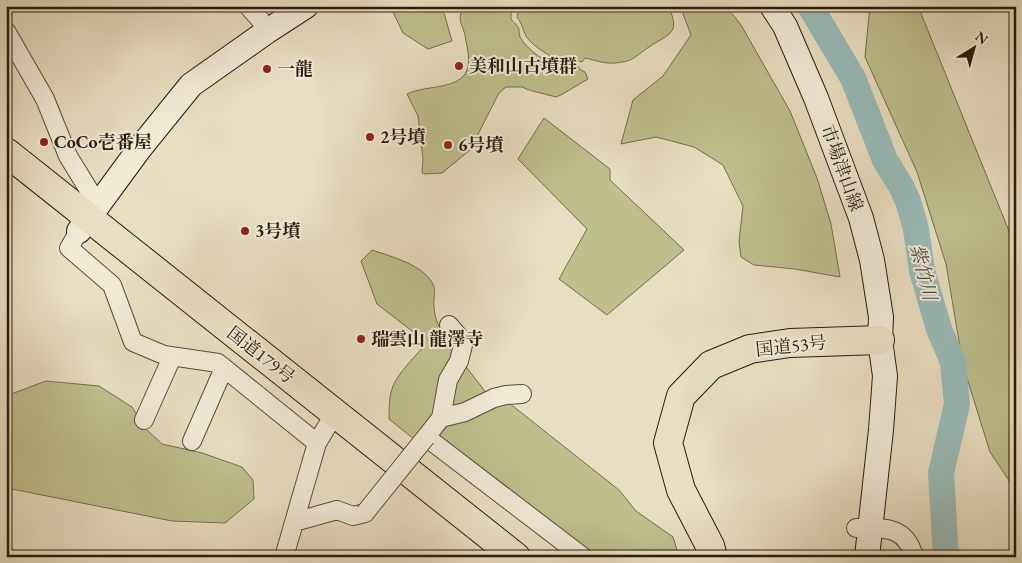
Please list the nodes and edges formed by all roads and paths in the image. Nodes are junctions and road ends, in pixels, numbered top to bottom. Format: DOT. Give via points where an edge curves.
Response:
graph roads {
  1 [pos="248,6"];
  2 [pos="306,6"];
  3 [pos="772,6"];
  4 [pos="269,30"];
  5 [pos="6,31"];
  6 [pos="6,152"];
  7 [pos="6,172"];
  8 [pos="88,218"];
  9 [pos="449,325"];
  10 [pos="880,340"];
  11 [pos="172,357"];
  12 [pos="224,368"];
  13 [pos="522,394"];
  14 [pos="441,418"];
  15 [pos="144,420"];
  16 [pos="326,428"];
  17 [pos="426,437"];
  18 [pos="192,441"];
  19 [pos="294,522"];
  20 [pos="863,528"];
  21 [pos="284,557"];
  22 [pos="488,557"];
  23 [pos="516,557"];
  24 [pos="583,557"];
  25 [pos="714,557"];
  26 [pos="853,557"];
  27 [pos="867,557"];
  28 [pos="914,557"];
  1 -- 4 [label="street"];
  2 -- 4 [label="main road"];
  3 -- 10 [label="main road, 市場津山線" via="785,26 816,98 861,218 879,299"];
  4 -- 8 [label="main road" via="191,84"];
  5 -- 8 [label="street" via="45,99"];
  6 -- 8 [label="highway, 国道179号"];
  7 -- 8 [label="highway, 国道179号"];
  8 -- 11 [label="street" via="69,248 112,285 132,342"];
  8 -- 16 [label="highway, 国道179号"];
  9 -- 14 [label="street" via="463,345 459,361 448,380"];
  10 -- 20 [label="main road, 市場津山線" via="885,376 881,430"];
  10 -- 25 [label="highway, 国道53号" via="790,343 750,349 711,365 681,396 668,443 681,490"];
  11 -- 12 [label="street" via="218,363"];
  11 -- 15 [label="street"];
  12 -- 16 [label="street"];
  12 -- 18 [label="street"];
  13 -- 14 [label="street" via="494,398 465,412"];
  14 -- 17 [label="street"];
  16 -- 19 [label="street"];
  16 -- 22 [label="highway, 国道179号"];
  16 -- 23 [label="highway, 国道179号"];
  17 -- 19 [label="street, bridge" via="365,513 353,516 337,510"];
  17 -- 24 [label="street"];
  19 -- 21 [label="street"];
  20 -- 26 [label="main road, 市場津山線"];
  20 -- 27 [label="main road, 市場津山線"];
  20 -- 28 [label="street" via="891,528 904,537"];
}
